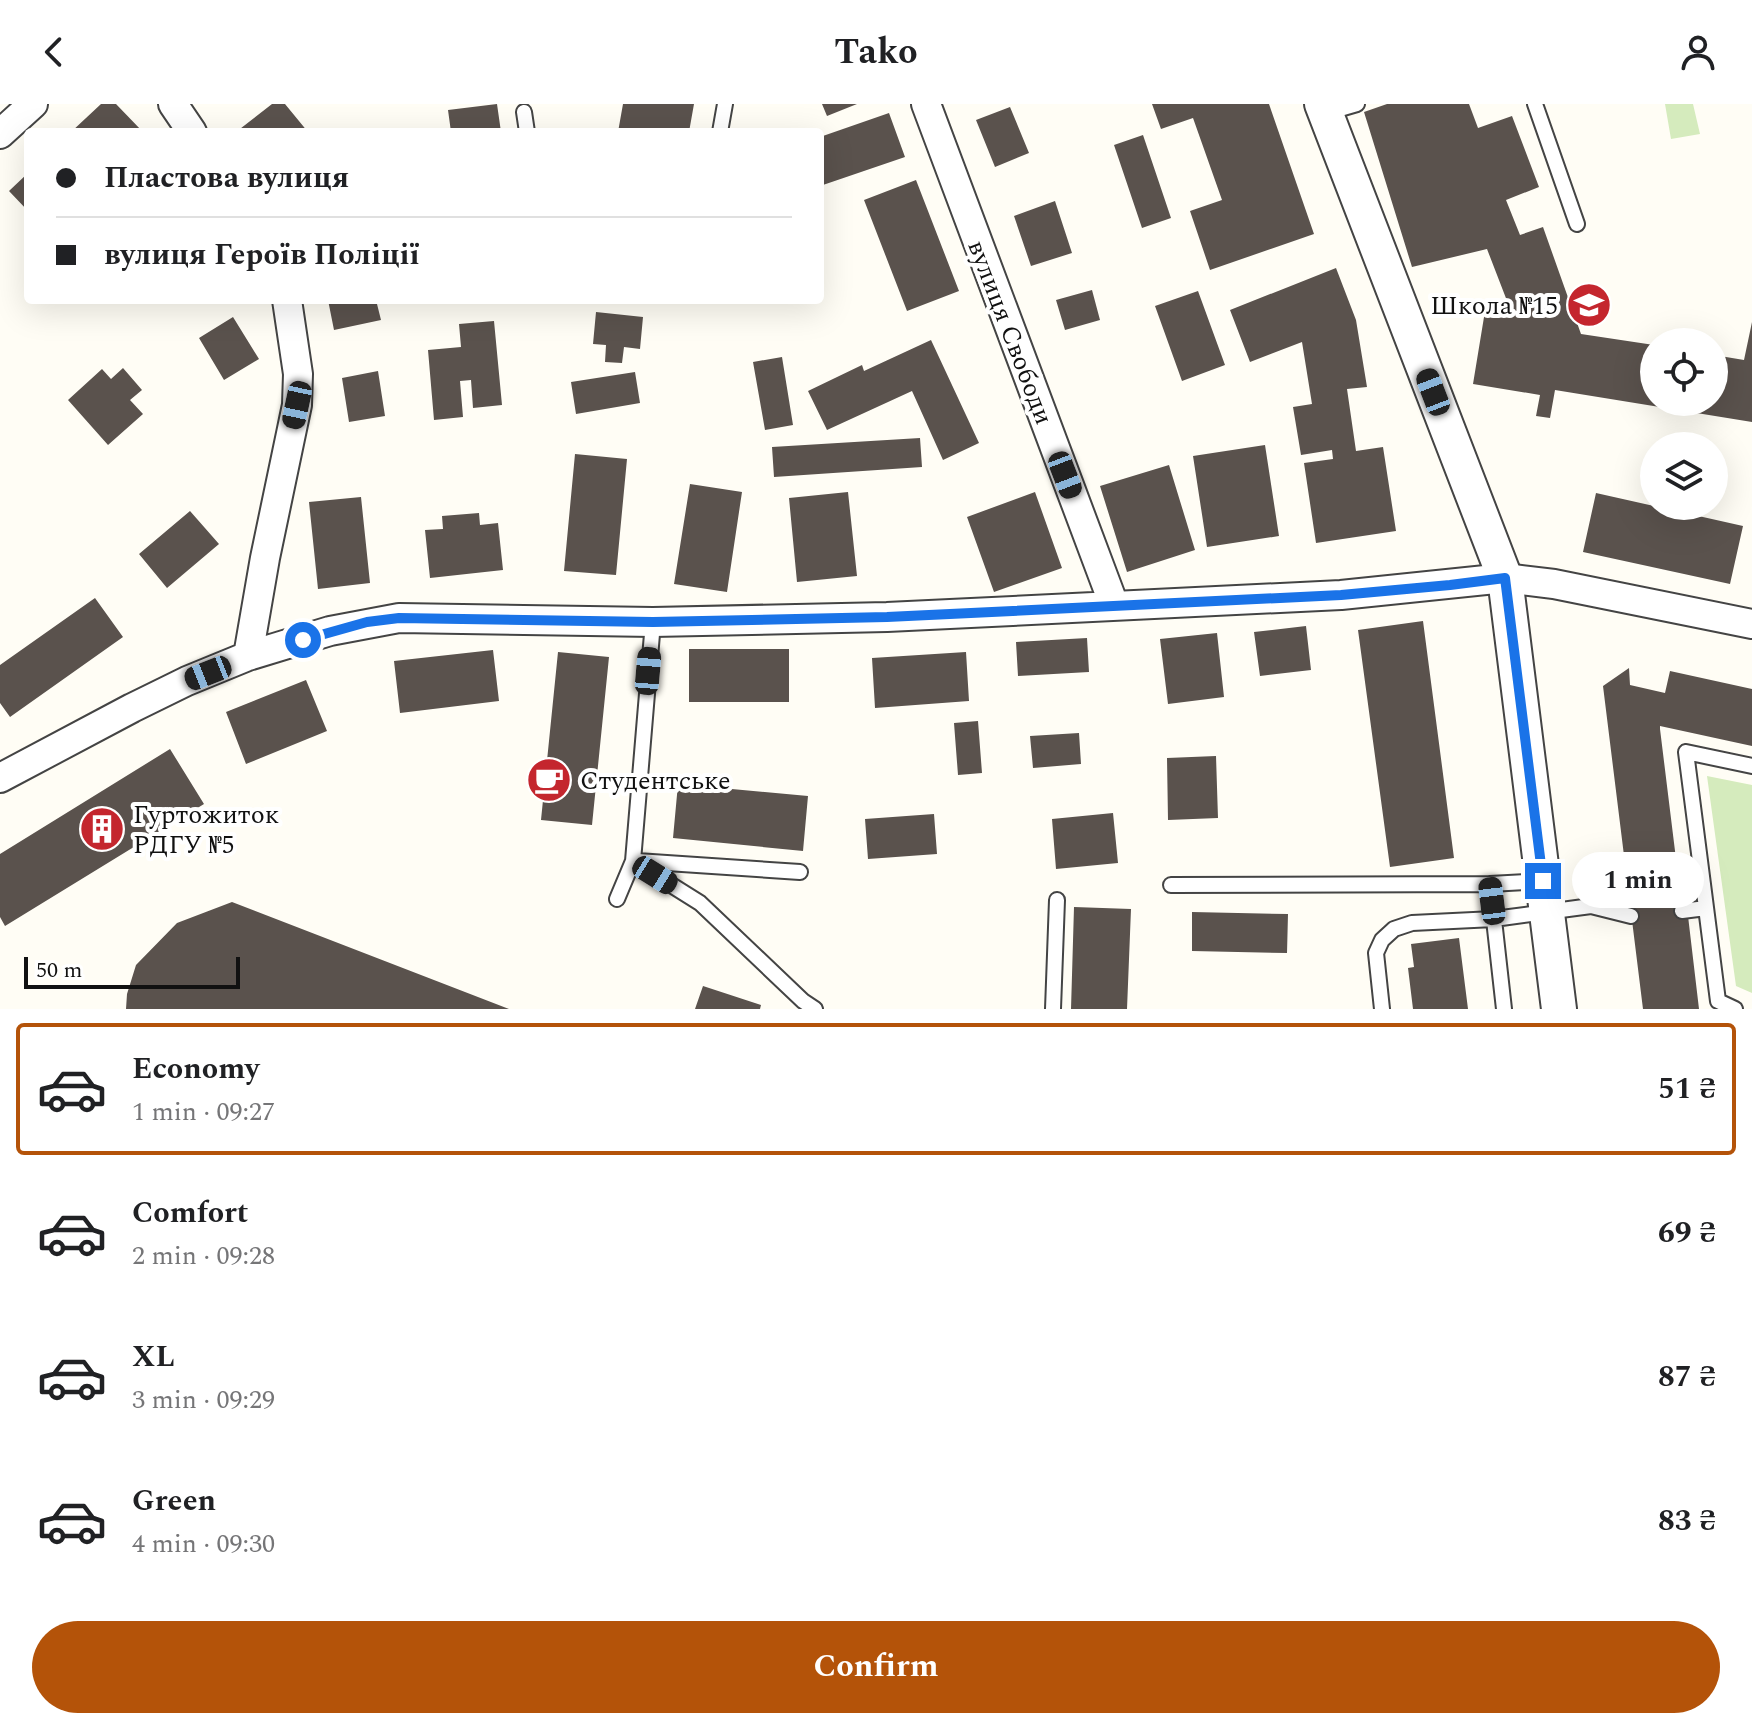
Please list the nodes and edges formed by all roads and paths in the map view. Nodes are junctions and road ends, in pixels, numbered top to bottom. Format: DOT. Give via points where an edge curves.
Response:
graph roads {
  1 [pos="33,104"];
  2 [pos="173,104"];
  3 [pos="725,104"];
  4 [pos="926,104"];
  5 [pos="1535,104"];
  6 [pos="1335,107"];
  7 [pos="524,112"];
  8 [pos="189,128"];
  9 [pos="526,128"];
  10 [pos="721,128"];
  11 [pos="0,134"];
  12 [pos="1577,224"];
  13 [pos="288,304"];
  14 [pos="1505,578"];
  15 [pos="1114,605"];
  16 [pos="653,622"];
  17 [pos="1752,624"];
  18 [pos="248,656"];
  19 [pos="1752,766"];
  20 [pos="0,778"];
  21 [pos="633,861"];
  22 [pos="800,872"];
  23 [pos="1490,884"];
  24 [pos="1171,885"];
  25 [pos="1544,896"];
  26 [pos="617,899"];
  27 [pos="1057,900"];
  28 [pos="1706,908"];
  29 [pos="1682,911"];
  30 [pos="1631,916"];
  31 [pos="1494,919"];
  32 [pos="807,1006"];
  33 [pos="1053,1009"];
  34 [pos="1382,1009"];
  35 [pos="1504,1009"];
  36 [pos="1559,1009"];
  37 [pos="1735,1009"];
  1 -- 11 [label="street"];
  2 -- 8 [label="street"];
  3 -- 10 [label="lane"];
  4 -- 15 [label="street, вулиця Свободи"];
  5 -- 12 [label="lane"];
  6 -- 14 [label="street"];
  7 -- 9 [label="lane"];
  13 -- 18 [label="street" via="296,350 297,405"];
  14 -- 15 [label="street" via="1341,595"];
  14 -- 17 [label="street"];
  14 -- 25 [label="street"];
  15 -- 16 [label="street"];
  16 -- 18 [label="street" via="399,618 330,631"];
  16 -- 21 [label="lane"];
  18 -- 20 [label="street" via="132,708"];
  19 -- 28 [label="lane" via="1686,752"];
  21 -- 22 [label="lane"];
  21 -- 26 [label="lane"];
  21 -- 32 [label="lane" via="700,903"];
  23 -- 24 [label="lane"];
  23 -- 25 [label="lane"];
  23 -- 31 [label="lane"];
  25 -- 30 [label="lane"];
  25 -- 31 [label="lane"];
  25 -- 36 [label="street"];
  27 -- 33 [label="lane"];
  28 -- 29 [label="lane"];
  28 -- 37 [label="lane" via="1718,1001"];
  31 -- 34 [label="lane" via="1412,923 1394,929 1376,953"];
  31 -- 35 [label="lane"];
}
